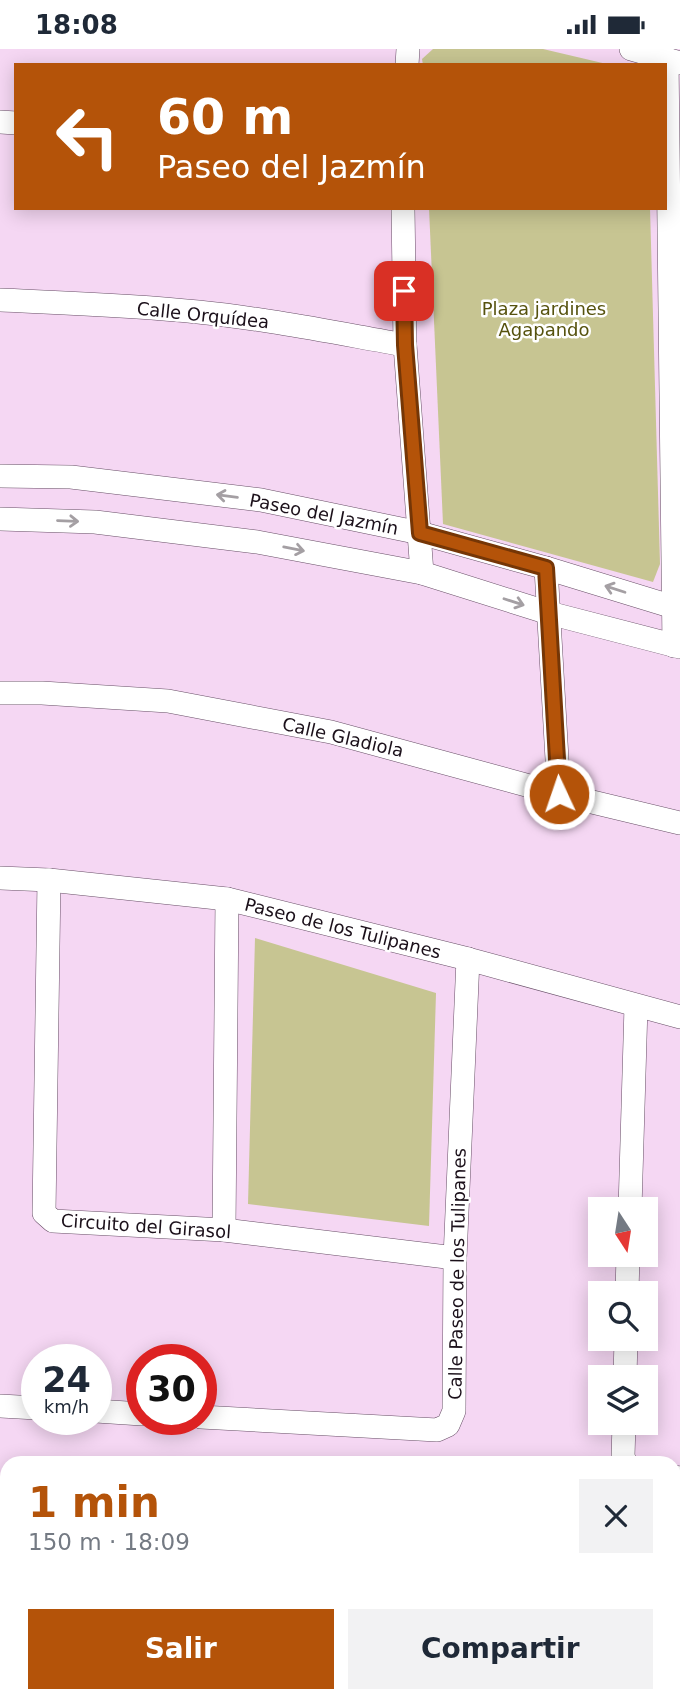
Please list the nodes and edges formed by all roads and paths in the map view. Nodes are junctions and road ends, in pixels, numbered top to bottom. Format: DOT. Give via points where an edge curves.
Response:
graph roads {
  1 [pos="631,49"];
  2 [pos="674,61"];
  3 [pos="403,210"];
  4 [pos="675,253"];
  5 [pos="0,300"];
  6 [pos="405,345"];
  7 [pos="675,436"];
  8 [pos="0,476"];
  9 [pos="0,519"];
  10 [pos="420,533"];
  11 [pos="546,568"];
  12 [pos="422,573"];
  13 [pos="677,608"];
  14 [pos="549,613"];
  15 [pos="677,647"];
  16 [pos="0,693"];
  17 [pos="559,794"];
  18 [pos="680,823"];
  19 [pos="0,878"];
  20 [pos="49,880"];
  21 [pos="227,899"];
  22 [pos="468,959"];
  23 [pos="636,1006"];
  24 [pos="680,1017"];
  25 [pos="630,1197"];
  26 [pos="224,1230"];
  27 [pos="455,1258"];
  28 [pos="0,1406"];
  29 [pos="21,1407"];
  30 [pos="217,1418"];
  31 [pos="623,1435"];
  32 [pos="622,1456"];
  1 -- 2 [label="street"];
  2 -- 4 [label="street"];
  3 -- 6 [label="street"];
  4 -- 7 [label="street"];
  5 -- 6 [label="street, Calle Orquídea" via="199,312"];
  6 -- 10 [label="street"];
  7 -- 13 [label="street"];
  10 -- 8 [label="street, Paseo del Jazmín, one-way" via="261,500 71,477"];
  9 -- 12 [label="street, one-way" via="94,522 257,542"];
  10 -- 11 [label="street, Paseo del Jazmín"];
  10 -- 12 [label="street"];
  13 -- 11 [label="street, Paseo del Jazmín, one-way"];
  11 -- 14 [label="street"];
  12 -- 14 [label="street, one-way"];
  13 -- 15 [label="street"];
  14 -- 15 [label="street"];
  14 -- 17 [label="street"];
  16 -- 17 [label="street, Calle Gladiola" via="168,701 331,732"];
  17 -- 18 [label="street, Calle Gladiola"];
  19 -- 20 [label="street, Paseo de los Tulipanes"];
  20 -- 21 [label="street, Paseo de los Tulipanes"];
  20 -- 26 [label="street, Circuito del Girasol" via="44,1213 53,1221"];
  21 -- 22 [label="street, Paseo de los Tulipanes"];
  21 -- 26 [label="street"];
  22 -- 23 [label="street, Paseo de los Tulipanes"];
  22 -- 27 [label="street, Calle Paseo de los Tulipanes"];
  23 -- 24 [label="street, Paseo de los Tulipanes"];
  23 -- 25 [label="street"];
  26 -- 27 [label="street, Circuito del Girasol"];
  27 -- 30 [label="street, Calle Paseo de los Tulipanes" via="454,1411 448,1425 437,1430"];
  28 -- 29 [label="street"];
  31 -- 32 [label="street"];
}
